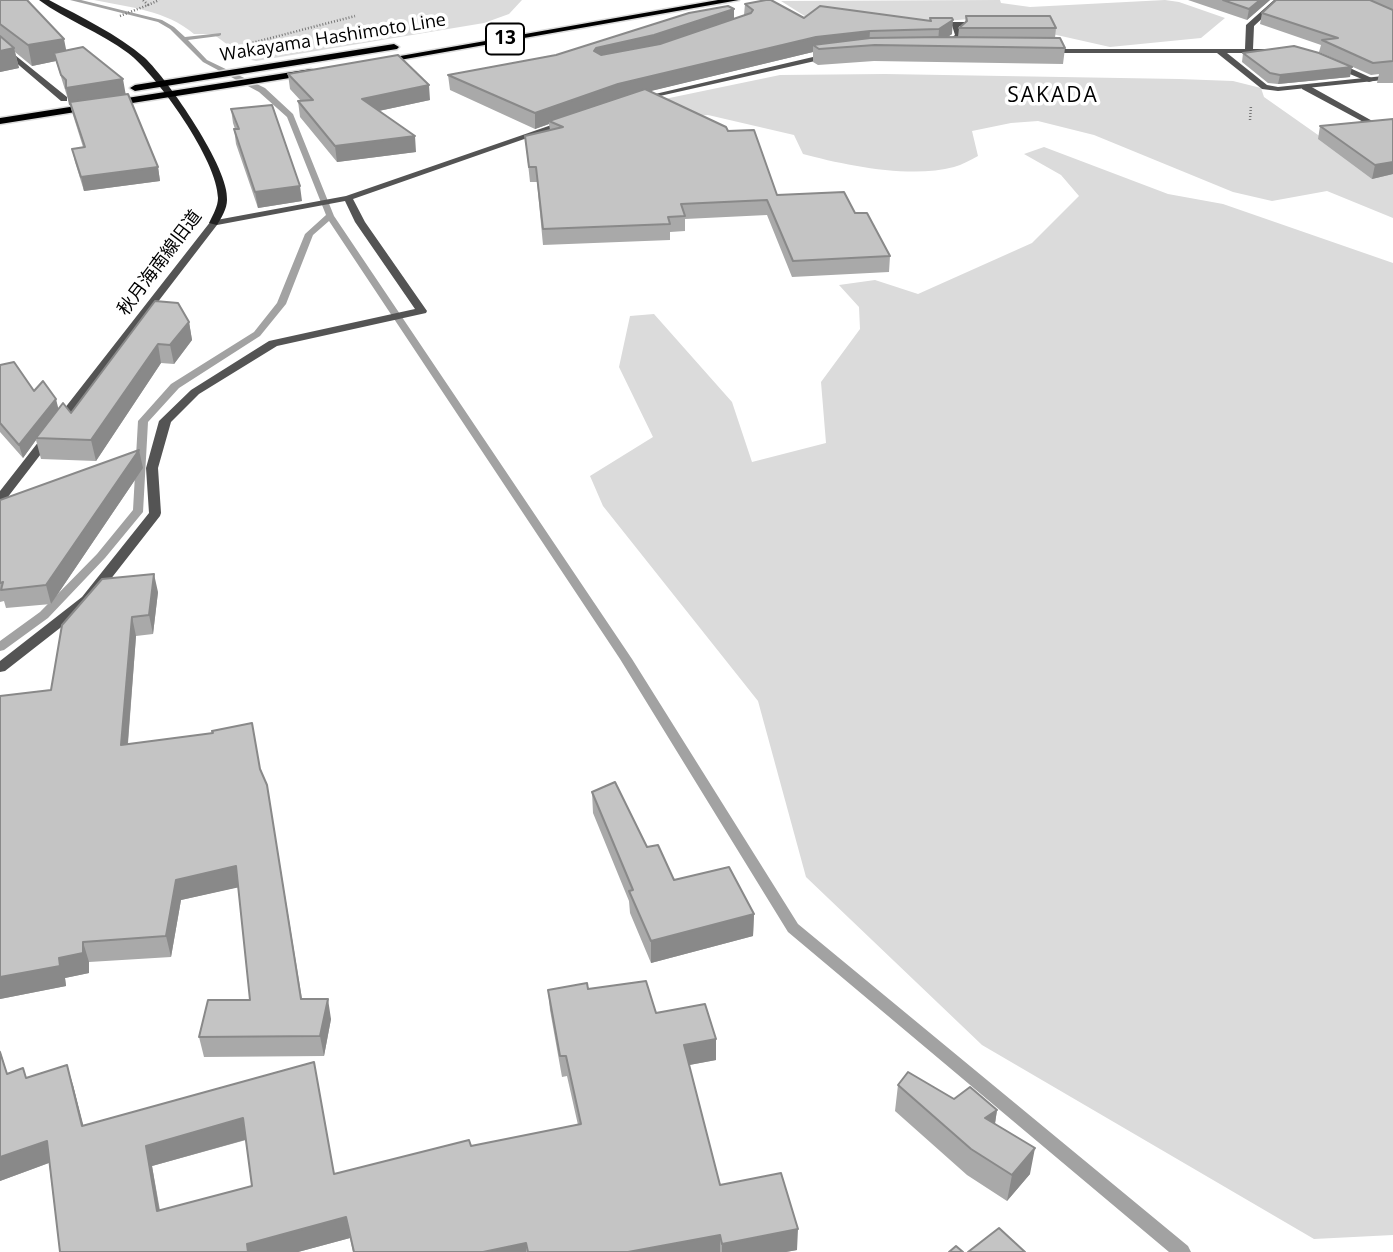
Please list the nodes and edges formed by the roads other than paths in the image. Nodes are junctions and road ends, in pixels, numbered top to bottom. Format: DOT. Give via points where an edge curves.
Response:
graph roads {
  1 [pos="43,0"];
  2 [pos="671,0"];
  3 [pos="734,0"];
  4 [pos="1278,0"];
  5 [pos="713,4"];
  6 [pos="724,11"];
  7 [pos="990,23"];
  8 [pos="0,45"];
  9 [pos="941,48"];
  10 [pos="929,49"];
  11 [pos="954,49"];
  12 [pos="1218,50"];
  13 [pos="1249,50"];
  14 [pos="1031,51"];
  15 [pos="1295,51"];
  16 [pos="843,53"];
  17 [pos="1321,58"];
  18 [pos="339,67"];
  19 [pos="326,69"];
  20 [pos="1393,77"];
  21 [pos="1372,80"];
  22 [pos="162,84"];
  23 [pos="1305,87"];
  24 [pos="171,95"];
  25 [pos="64,99"];
  26 [pos="635,100"];
  27 [pos="0,109"];
  28 [pos="0,121"];
  29 [pos="569,122"];
  30 [pos="1372,123"];
  31 [pos="343,199"];
  32 [pos="214,223"];
  33 [pos="0,499"];
  34 [pos="0,668"];
  1 -- 22 [label="street, 秋月海南線旧道" via="118,43"];
  2 -- 22 [label="main road, Wakayama Hashimoto Line / 13"];
  3 -- 5 [label="main road, Wakayama Hashimoto Line / 13"];
  4 -- 13 [label="street" via="1250,25"];
  5 -- 6 [label="street"];
  5 -- 18 [label="main road, Wakayama Hashimoto Line / 13"];
  7 -- 9 [label="street" via="954,24 959,36"];
  8 -- 25 [label="street"];
  9 -- 10 [label="street"];
  9 -- 11 [label="street"];
  12 -- 13 [label="street"];
  12 -- 14 [label="street"];
  12 -- 23 [label="street" via="1265,87"];
  13 -- 15 [label="street"];
  16 -- 26 [label="street"];
  17 -- 21 [label="street"];
  19 -- 24 [label="main road, Wakayama Hashimoto Line"];
  20 -- 21 [label="street"];
  21 -- 23 [label="street"];
  22 -- 24 [label="street, 秋月海南線旧道"];
  22 -- 25 [label="main road, Wakayama Hashimoto Line / 13"];
  23 -- 30 [label="street"];
  24 -- 28 [label="main road, Wakayama Hashimoto Line"];
  24 -- 32 [label="street, 秋月海南線旧道" via="215,165 223,197"];
  25 -- 27 [label="main road, Wakayama Hashimoto Line / 13"];
  29 -- 31 [label="street"];
  31 -- 32 [label="street"];
  31 -- 34 [label="street" via="422,311 273,343 195,392 165,421 152,468 155,513 87,600"];
  32 -- 33 [label="street, 秋月海南線旧道"];
}
